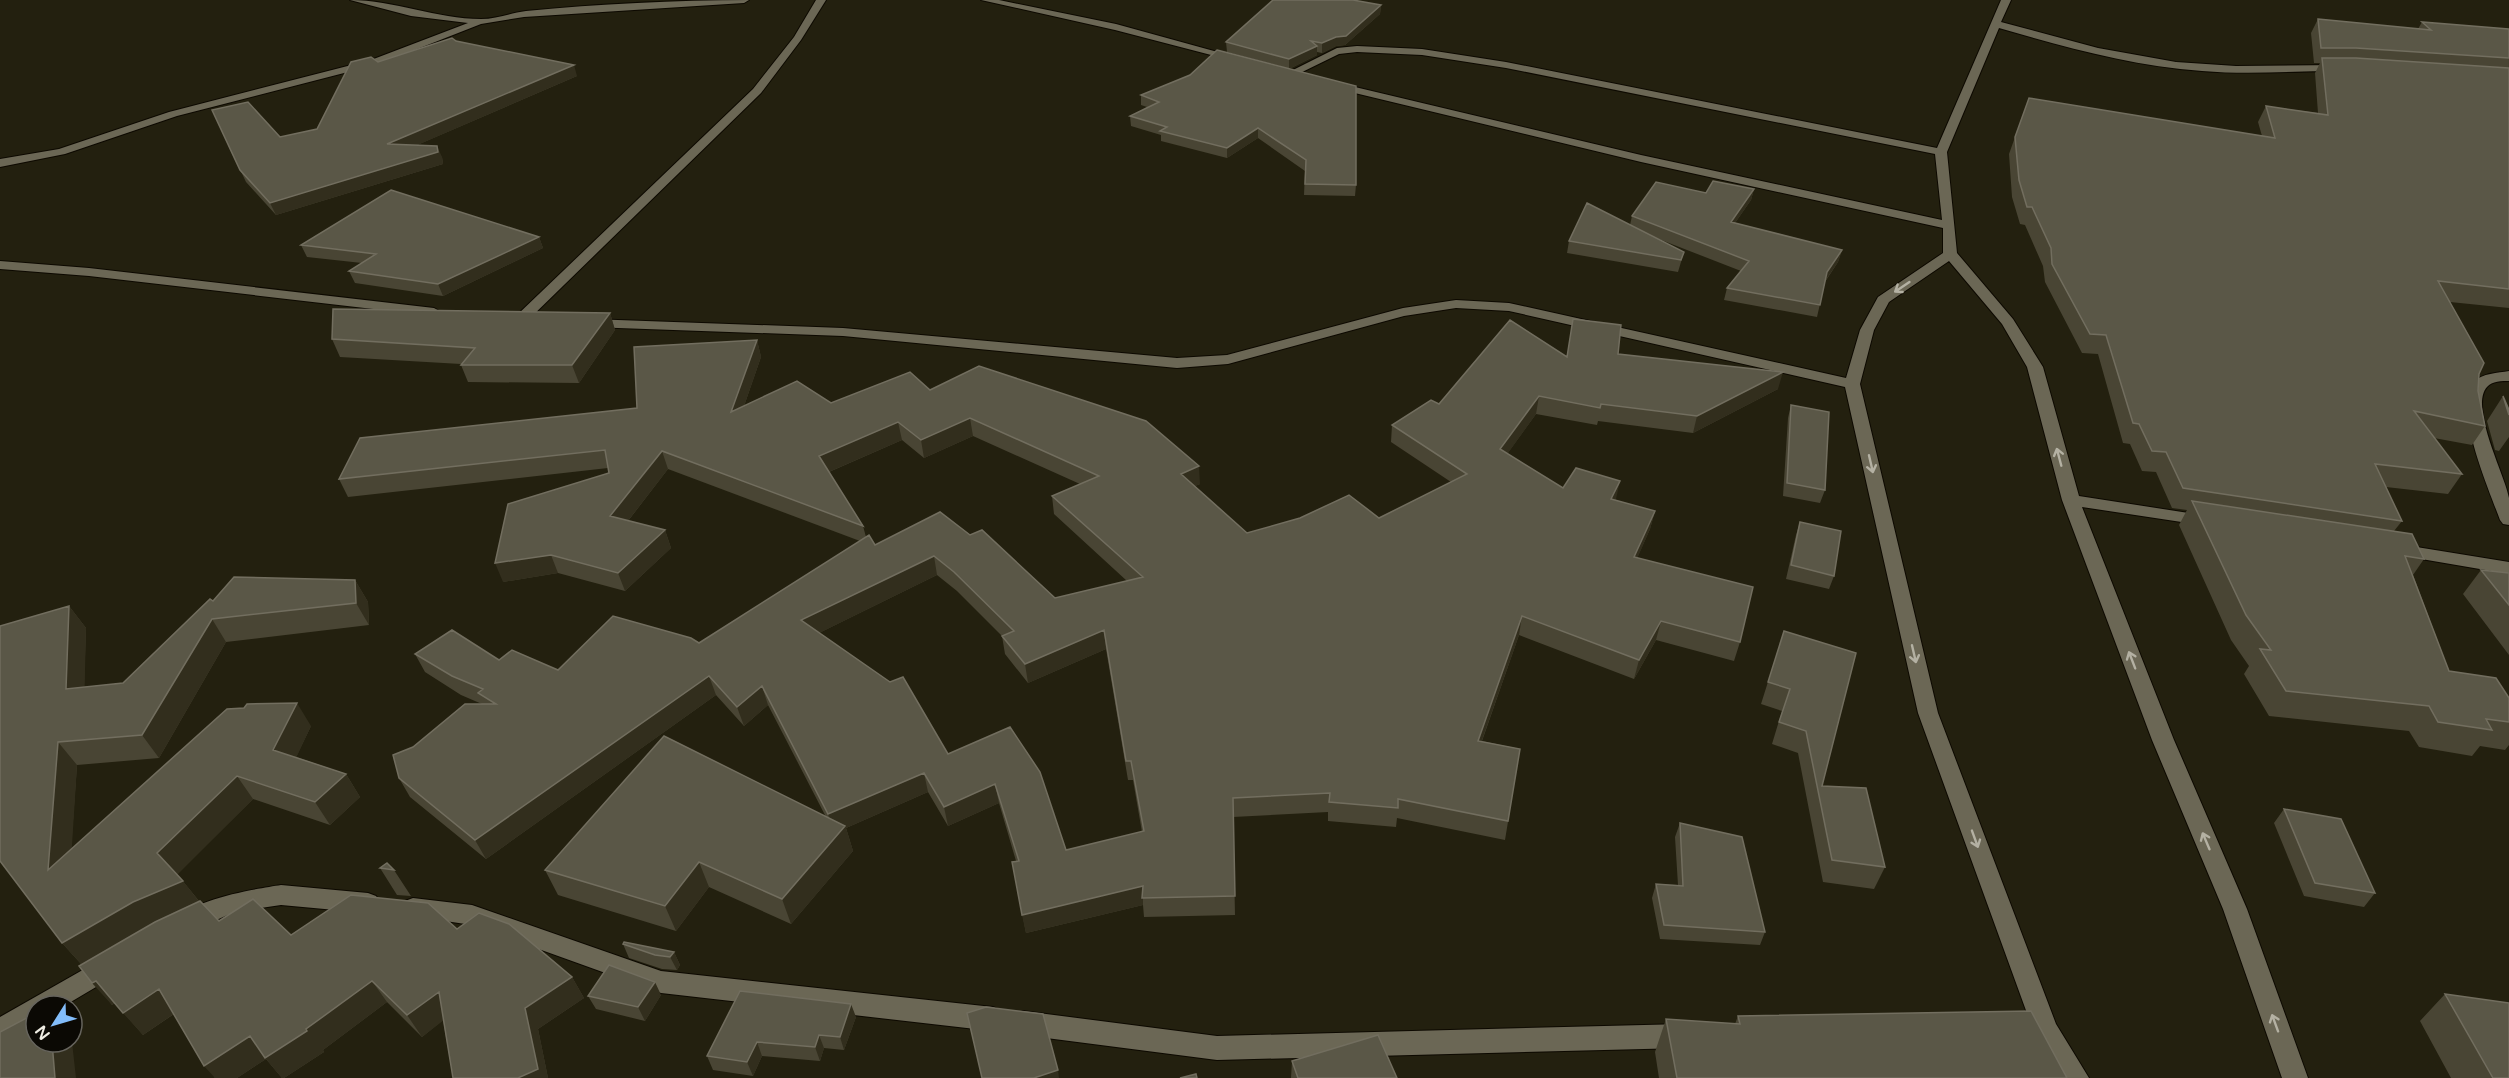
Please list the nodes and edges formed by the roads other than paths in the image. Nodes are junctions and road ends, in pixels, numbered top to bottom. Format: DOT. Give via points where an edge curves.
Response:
graph roads {
  1 [pos="356,0"];
  2 [pos="744,0"];
  3 [pos="821,0"];
  4 [pos="986,0"];
  5 [pos="2006,0"];
  6 [pos="479,22"];
  7 [pos="1996,24"];
  8 [pos="1248,62"];
  9 [pos="2348,68"];
  10 [pos="1941,152"];
  11 [pos="0,163"];
  12 [pos="1949,225"];
  13 [pos="1950,254"];
  14 [pos="0,265"];
  15 [pos="448,314"];
  16 [pos="544,321"];
  17 [pos="580,322"];
  18 [pos="2509,376"];
  19 [pos="1852,384"];
  20 [pos="2071,500"];
  21 [pos="2509,520"];
  22 [pos="2222,523"];
  23 [pos="2383,548"];
  24 [pos="2509,568"];
  25 [pos="163,934"];
  26 [pos="133,952"];
  27 [pos="62,994"];
  28 [pos="24,1017"];
  29 [pos="0,1031"];
  30 [pos="1702,1036"];
  31 [pos="2076,1078"];
  32 [pos="2295,1078"];
  1 -- 6 [label="street" via="411,13"];
  2 -- 6 [label="street" via="524,14"];
  3 -- 16 [label="street" via="758,91 514,320"];
  4 -- 8 [label="street" via="1116,27"];
  5 -- 7 [label="street"];
  6 -- 11 [label="street" via="375,62 173,114 61,152"];
  7 -- 9 [label="street" via="2140,60 2202,68"];
  7 -- 10 [label="street"];
  10 -- 12 [label="street"];
  10 -- 12 [label="street" via="1506,65 1422,52 1337,51 1284,72 1646,161"];
  12 -- 13 [label="street"];
  13 -- 19 [label="street, one-way" via="1883,300 1867,330"];
  20 -- 13 [label="street, one-way" via="2035,367 2008,322"];
  14 -- 15 [label="street"];
  17 -- 19 [label="street" via="843,332 1177,363 1228,359 1403,312 1456,304 1509,307"];
  18 -- 21 [label="street" via="2495,377 2479,385 2474,398 2480,440"];
  19 -- 31 [label="street, one-way" via="1928,713 2033,1030"];
  20 -- 22 [label="street"];
  32 -- 20 [label="street, one-way" via="2235,909 2163,740"];
  23 -- 24 [label="street"];
  25 -- 30 [label="street" via="231,903 281,896 472,915 661,982 1217,1048"];
  26 -- 27 [label="street"];
  28 -- 29 [label="street"];
}
